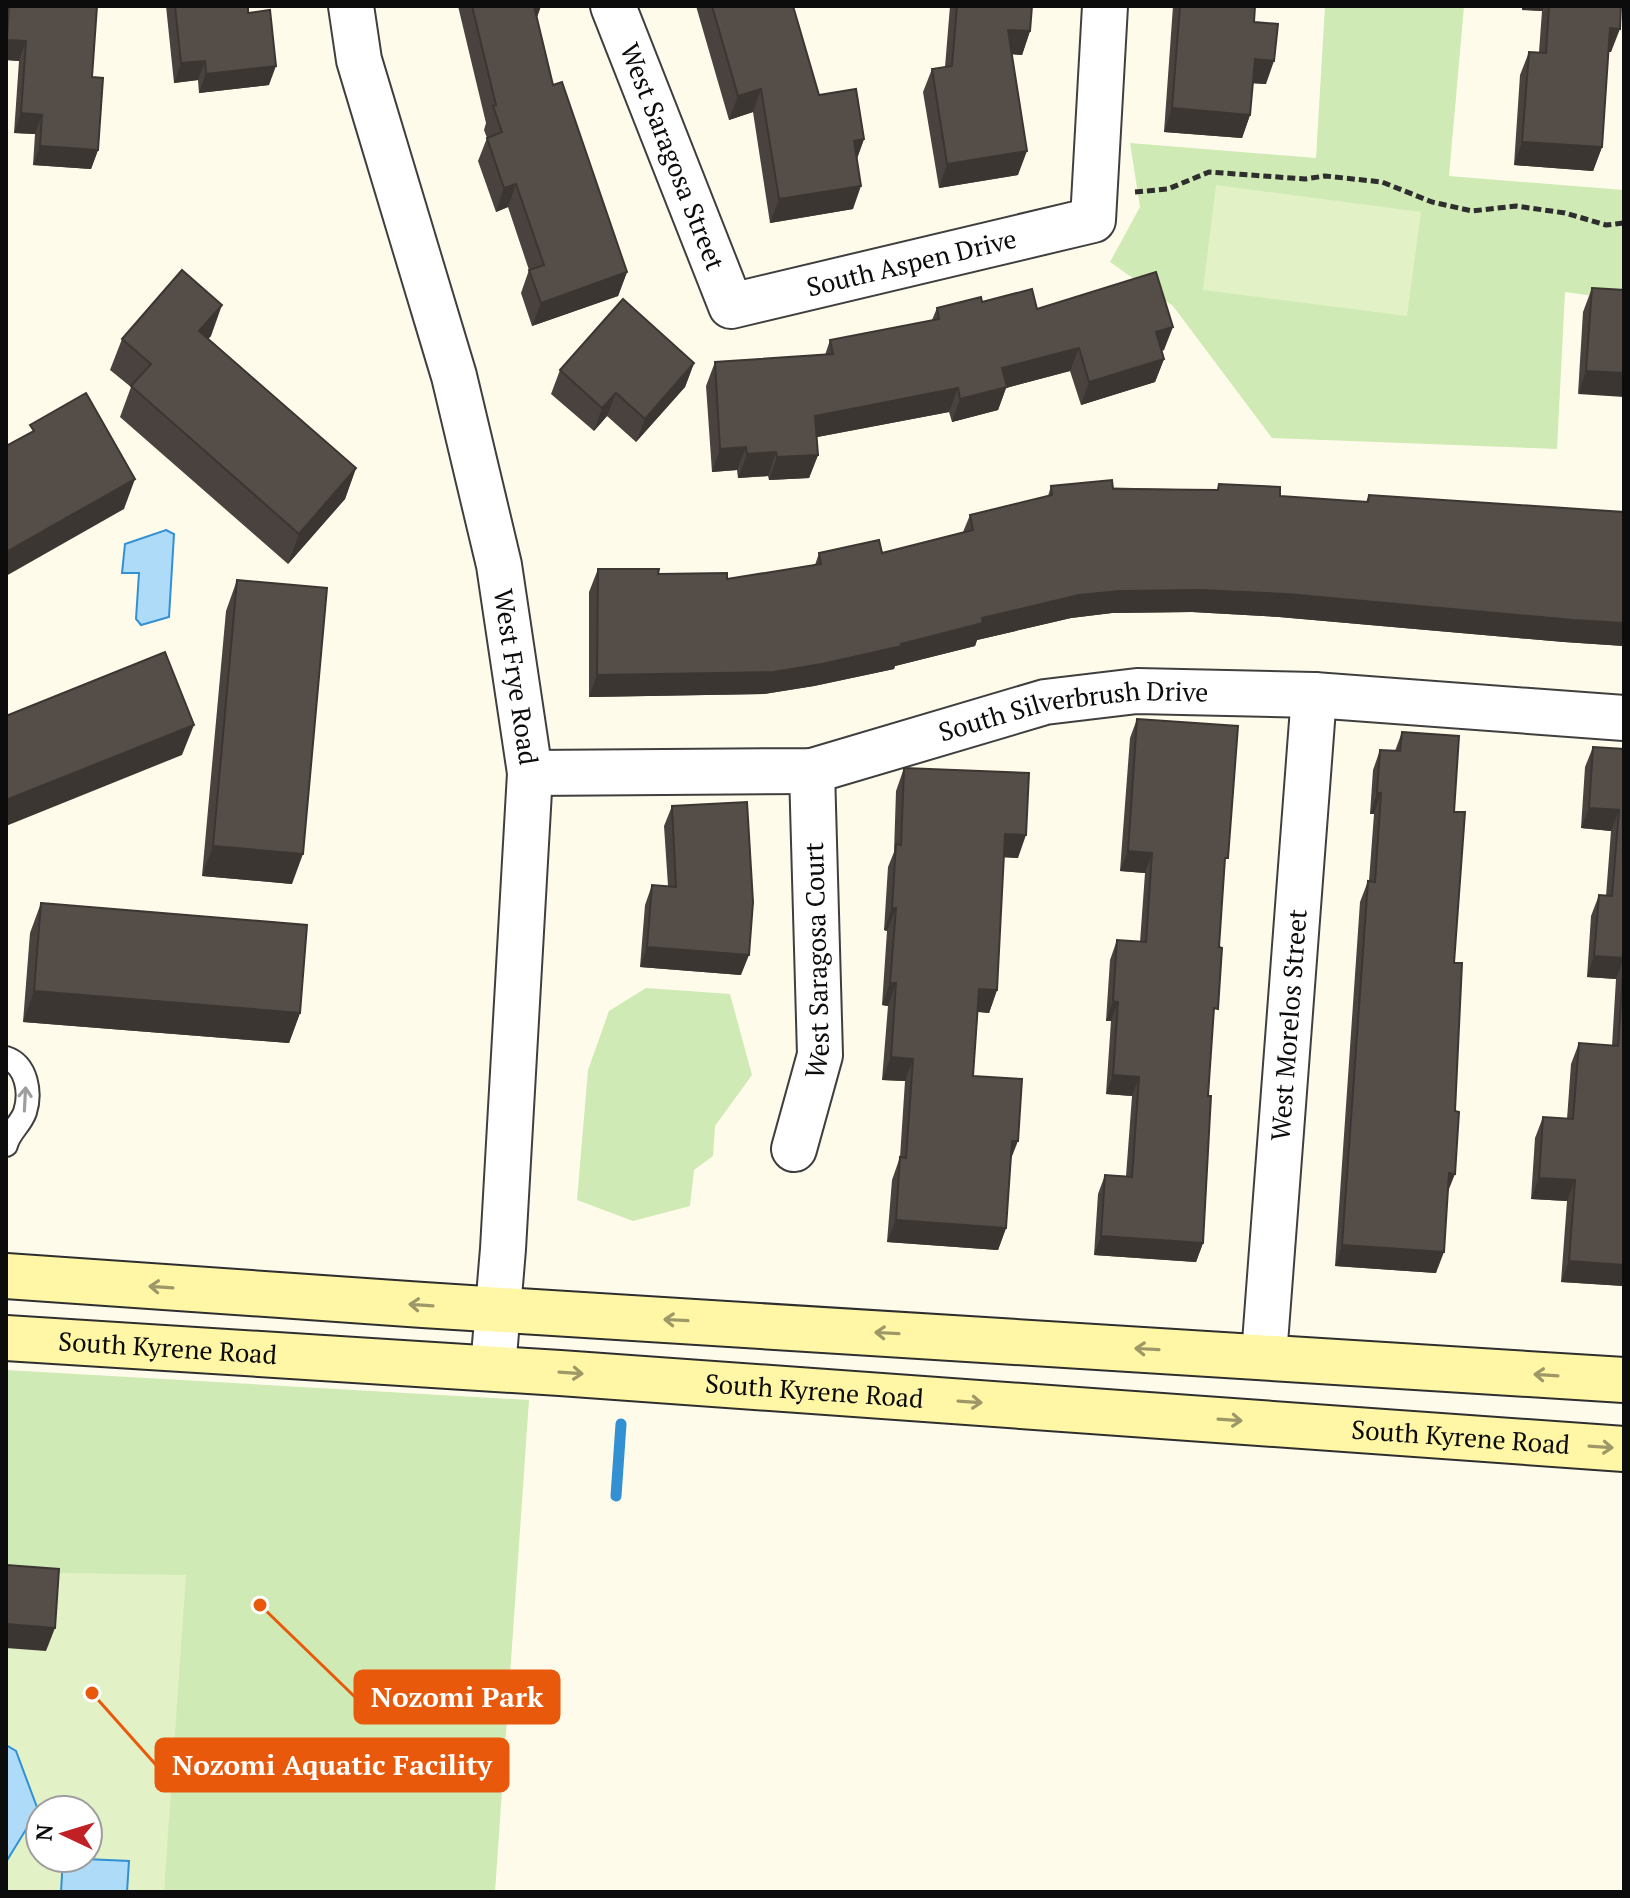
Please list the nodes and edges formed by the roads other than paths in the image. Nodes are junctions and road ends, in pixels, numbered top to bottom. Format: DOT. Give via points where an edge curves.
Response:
graph roads {
  1 [pos="351,6"];
  2 [pos="613,6"];
  3 [pos="1105,6"];
  4 [pos="731,306"];
  5 [pos="1314,695"];
  6 [pos="1624,718"];
  7 [pos="812,771"];
  8 [pos="530,773"];
  9 [pos="6,1058"];
  10 [pos="6,1145"];
  11 [pos="794,1149"];
  12 [pos="6,1276"];
  13 [pos="499,1310"];
  14 [pos="6,1338"];
  15 [pos="1264,1356"];
  16 [pos="493,1368"];
  17 [pos="1624,1380"];
  18 [pos="1624,1449"];
  1 -- 8 [label="street, West Frye Road" via="359,60 454,376 495,551"];
  2 -- 4 [label="street, West Saragosa Street"];
  3 -- 4 [label="street, South Aspen Drive" via="1093,208"];
  5 -- 6 [label="street, South Silverbrush Drive"];
  5 -- 7 [label="street, South Silverbrush Drive" via="1137,691 1045,702"];
  5 -- 15 [label="street, West Morelos Street"];
  7 -- 8 [label="street, South Silverbrush Drive"];
  7 -- 11 [label="street, West Saragosa Court" via="820,1055"];
  8 -- 13 [label="street, West Frye Road"];
  10 -- 9 [label="lane, one-way" via="25,1113 26,1078"];
  13 -- 12 [label="main road, one-way"];
  15 -- 13 [label="main road, one-way"];
  13 -- 16 [label="street, West Frye Road"];
  14 -- 16 [label="main road, South Kyrene Road"];
  17 -- 15 [label="main road, one-way"];
  16 -- 18 [label="main road, South Kyrene Road, one-way"];
}
